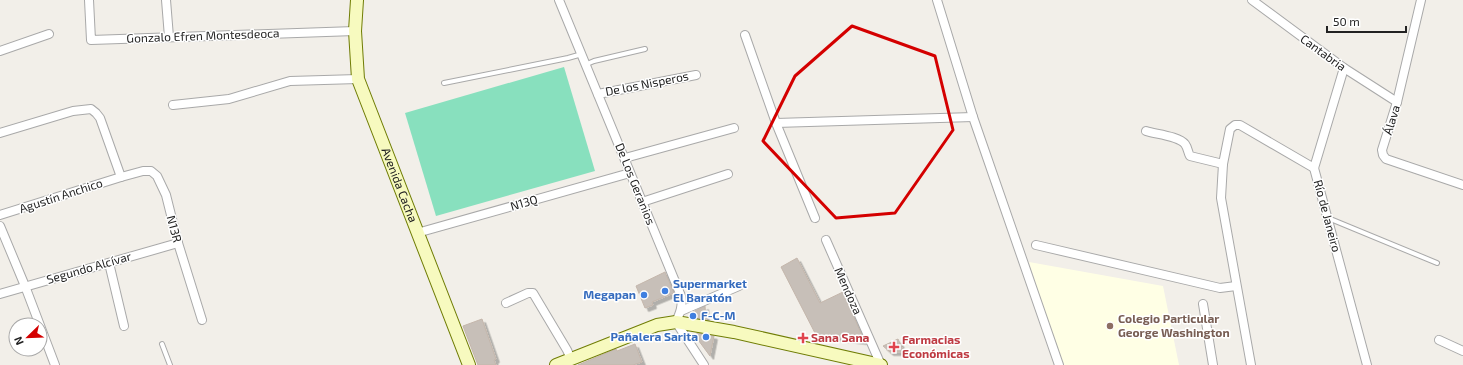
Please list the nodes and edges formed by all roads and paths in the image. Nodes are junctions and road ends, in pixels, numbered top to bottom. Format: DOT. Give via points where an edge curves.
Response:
graph roads {
  1 [pos="88,0"];
  2 [pos="166,0"];
  3 [pos="357,0"];
  4 [pos="559,0"];
  5 [pos="937,0"];
  6 [pos="1252,0"];
  7 [pos="1421,0"];
  8 [pos="355,31"];
  9 [pos="49,34"];
  10 [pos="169,36"];
  11 [pos="745,36"];
  12 [pos="645,49"];
  13 [pos="0,51"];
  14 [pos="582,54"];
  15 [pos="586,64"];
  16 [pos="1344,68"];
  17 [pos="696,75"];
  18 [pos="358,79"];
  19 [pos="444,83"];
  20 [pos="598,94"];
  21 [pos="1397,102"];
  22 [pos="173,105"];
  23 [pos="973,117"];
  24 [pos="776,123"];
  25 [pos="734,128"];
  26 [pos="1146,131"];
  27 [pos="0,134"];
  28 [pos="625,158"];
  29 [pos="1223,164"];
  30 [pos="1314,168"];
  31 [pos="630,173"];
  32 [pos="728,174"];
  33 [pos="121,177"];
  34 [pos="1463,185"];
  35 [pos="642,202"];
  36 [pos="0,215"];
  37 [pos="815,218"];
  38 [pos="1328,218"];
  39 [pos="0,226"];
  40 [pos="418,233"];
  41 [pos="826,240"];
  42 [pos="178,243"];
  43 [pos="1036,245"];
  44 [pos="109,263"];
  45 [pos="1437,263"];
  46 [pos="25,286"];
  47 [pos="739,286"];
  48 [pos="1236,286"];
  49 [pos="0,294"];
  50 [pos="506,303"];
  51 [pos="1203,304"];
  52 [pos="681,310"];
  53 [pos="202,320"];
  54 [pos="676,322"];
  55 [pos="124,326"];
  56 [pos="1439,340"];
  57 [pos="162,344"];
  58 [pos="1463,351"];
  59 [pos="576,360"];
  60 [pos="56,365"];
  61 [pos="170,365"];
  62 [pos="469,365"];
  63 [pos="556,365"];
  64 [pos="704,365"];
  65 [pos="881,365"];
  66 [pos="1059,365"];
  67 [pos="1213,365"];
  68 [pos="1251,365"];
  69 [pos="1367,365"];
  1 -- 10 [label="street, Gonzalo Efren Montesdeoca" via="91,40"];
  2 -- 10 [label="street"];
  3 -- 8 [label="street, Avenida Cacha"];
  4 -- 14 [label="street, De Los Geranios"];
  5 -- 23 [label="street"];
  6 -- 16 [label="street, Cantabria"];
  7 -- 21 [label="street, Álava"];
  8 -- 10 [label="street, Gonzalo Efren Montesdeoca"];
  8 -- 18 [label="street, Avenida Cacha"];
  9 -- 13 [label="street"];
  11 -- 24 [label="street"];
  12 -- 15 [label="lane"];
  14 -- 15 [label="street, De Los Geranios"];
  14 -- 19 [label="lane"];
  15 -- 20 [label="street, De Los Geranios"];
  16 -- 21 [label="street, Cantabria"];
  16 -- 30 [label="street, Río de Janeiro"];
  17 -- 20 [label="street, De los Nisperos"];
  18 -- 22 [label="street" via="290,81 229,100"];
  18 -- 40 [label="street, Avenida Cacha"];
  20 -- 28 [label="street, De Los Geranios"];
  21 -- 34 [label="street, Álava" via="1382,150 1386,159"];
  23 -- 24 [label="street"];
  23 -- 66 [label="street"];
  24 -- 37 [label="street"];
  25 -- 28 [label="street"];
  26 -- 29 [label="street" via="1182,141 1190,156"];
  27 -- 33 [label="street" via="73,111 91,109 100,118"];
  28 -- 31 [label="street, De Los Geranios"];
  29 -- 30 [label="street" via="1230,129 1240,125"];
  29 -- 48 [label="street" via="1221,198"];
  30 -- 38 [label="street, Río de Janeiro"];
  31 -- 35 [label="street, De Los Geranios"];
  31 -- 40 [label="street, N13Q"];
  32 -- 35 [label="street"];
  33 -- 36 [label="street, Agustín Anchico"];
  33 -- 42 [label="street, N13R" via="147,171 156,174 166,196"];
  35 -- 52 [label="street, De Los Geranios" via="681,296"];
  38 -- 45 [label="lane"];
  38 -- 69 [label="street, Río de Janeiro"];
  39 -- 46 [label="street"];
  40 -- 62 [label="street, Avenida Cacha"];
  41 -- 65 [label="street, Mendoza"];
  42 -- 44 [label="street, Segundo Alcívar"];
  42 -- 53 [label="street, N13R"];
  43 -- 48 [label="street" via="1220,288"];
  44 -- 46 [label="street, Segundo Alcívar"];
  44 -- 55 [label="street"];
  46 -- 49 [label="street, Segundo Alcívar"];
  46 -- 60 [label="street"];
  47 -- 52 [label="street"];
  48 -- 68 [label="street"];
  50 -- 59 [label="street" via="533,293 567,350"];
  51 -- 67 [label="street"];
  52 -- 54 [label="street, De Los Geranios"];
  54 -- 59 [label="street" via="657,324"];
  54 -- 64 [label="street"];
  54 -- 65 [label="street" via="734,332"];
  56 -- 58 [label="street"];
  57 -- 61 [label="lane"];
  59 -- 63 [label="street"];
}
